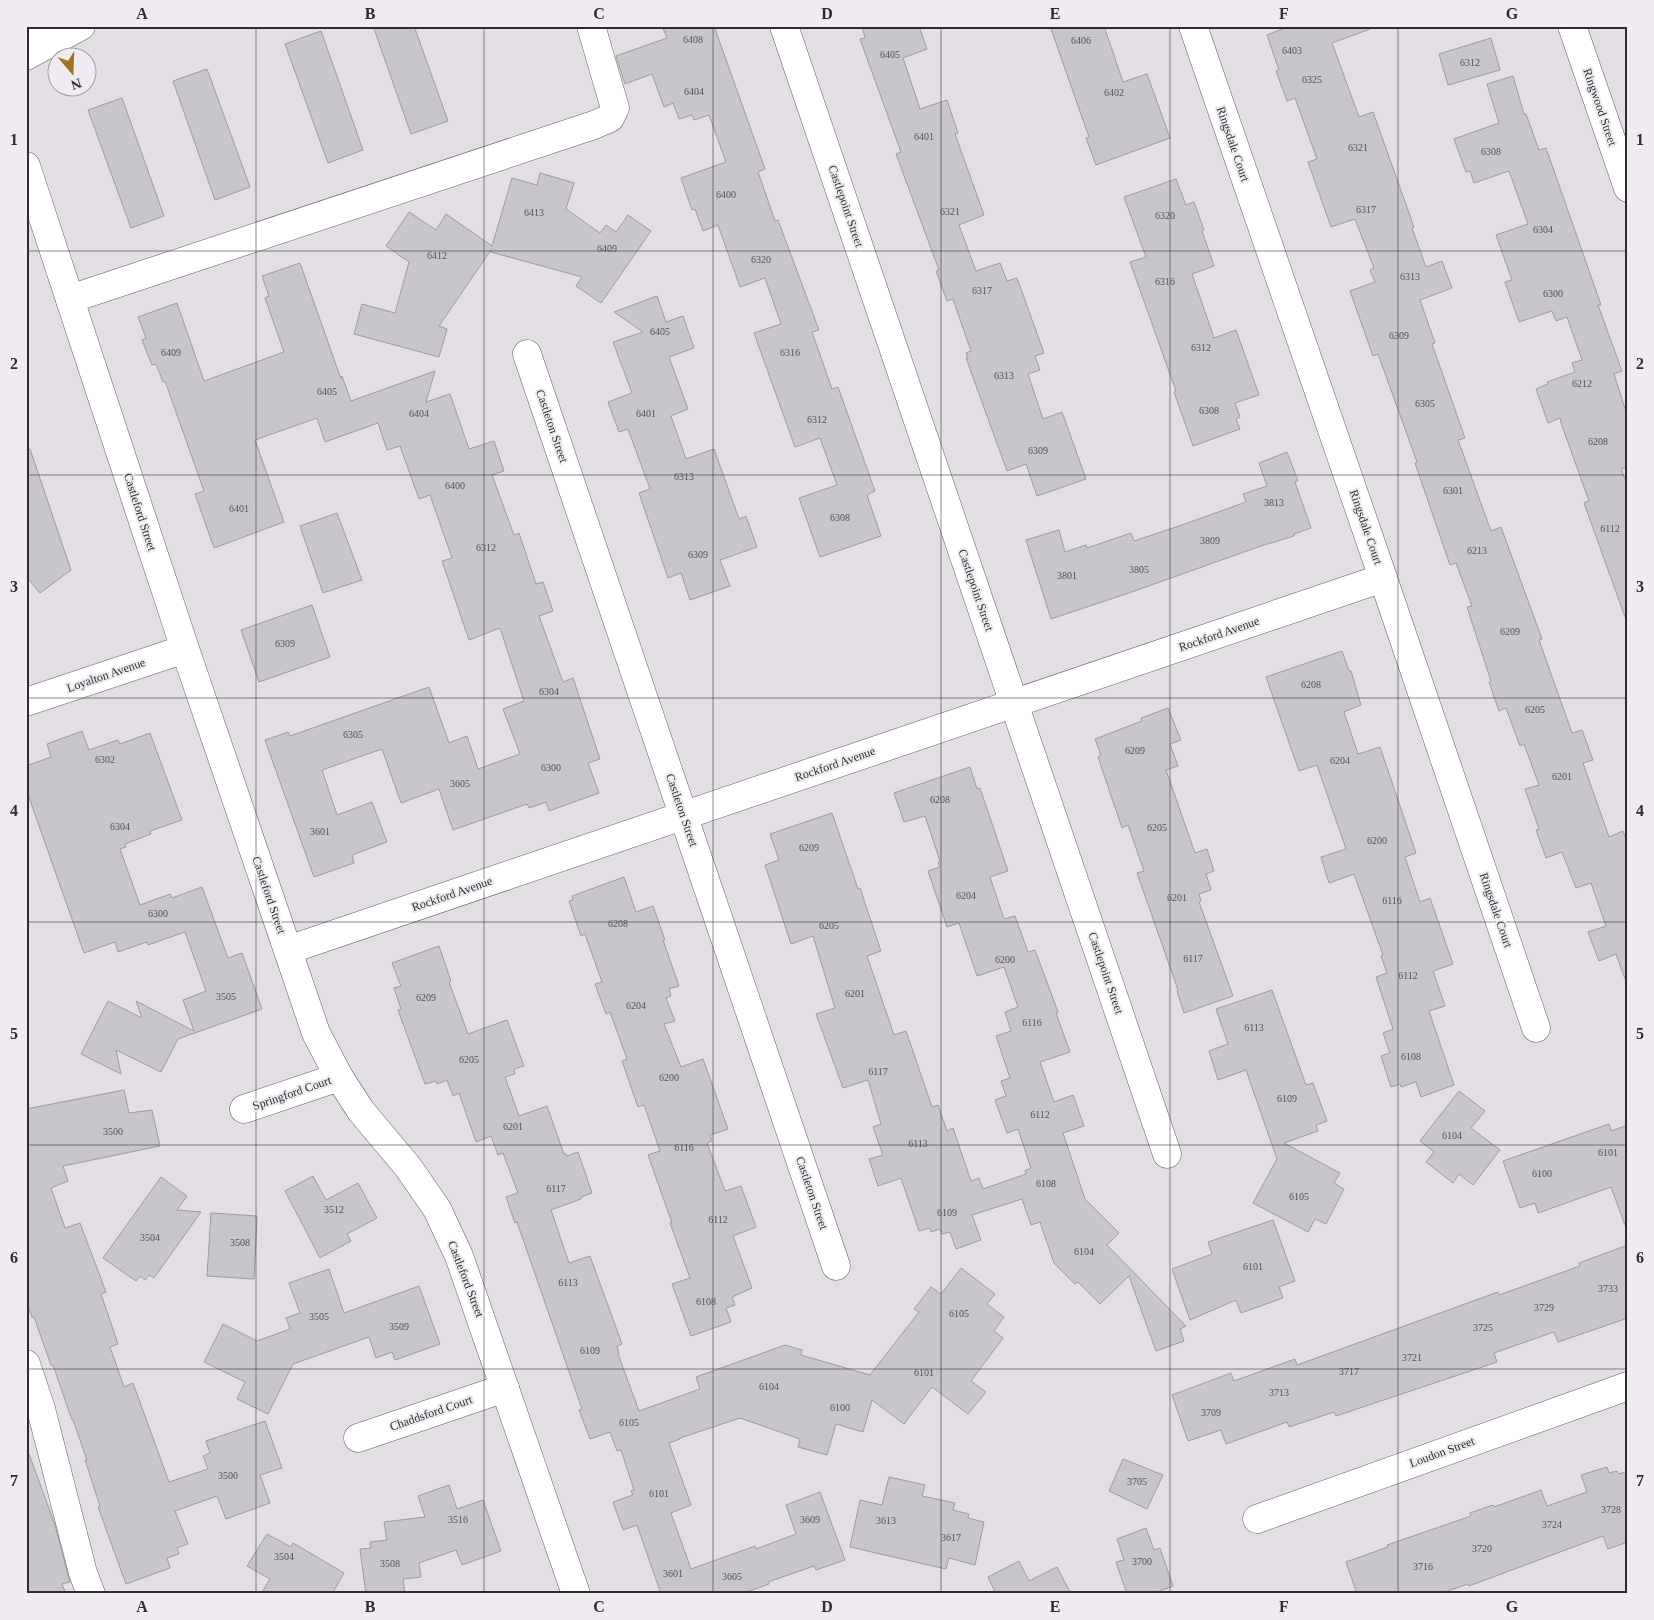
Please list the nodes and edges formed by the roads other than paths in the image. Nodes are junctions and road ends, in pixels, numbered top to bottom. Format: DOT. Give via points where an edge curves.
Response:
graph roads {
  1 [pos="41,26"];
  2 [pos="81,26"];
  3 [pos="591,26"];
  4 [pos="784,26"];
  5 [pos="1193,26"];
  6 [pos="1572,26"];
  7 [pos="26,33"];
  8 [pos="26,56"];
  9 [pos="26,166"];
  10 [pos="1628,188"];
  11 [pos="70,299"];
  12 [pos="527,354"];
  13 [pos="1384,578"];
  14 [pos="185,648"];
  15 [pos="26,702"];
  16 [pos="1014,704"];
  17 [pos="684,816"];
  18 [pos="288,950"];
  19 [pos="1536,1028"];
  20 [pos="339,1077"];
  21 [pos="244,1109"];
  22 [pos="1167,1154"];
  23 [pos="836,1266"];
  24 [pos="26,1364"];
  25 [pos="1628,1386"];
  26 [pos="505,1388"];
  27 [pos="33,1412"];
  28 [pos="358,1438"];
  29 [pos="1257,1519"];
  30 [pos="91,1594"];
  31 [pos="576,1594"];
  1 -- 7 [label="street"];
  2 -- 8 [label="street"];
  3 -- 11 [label="street" via="615,108 610,118"];
  4 -- 16 [label="street, Castlepoint Street"];
  5 -- 13 [label="street, Ringsdale Court"];
  6 -- 10 [label="street, Ringwood Street"];
  9 -- 11 [label="street, Castleford Street"];
  11 -- 14 [label="street, Castleford Street"];
  12 -- 17 [label="street, Castleton Street"];
  13 -- 16 [label="street, Rockford Avenue"];
  13 -- 19 [label="street, Ringsdale Court"];
  14 -- 15 [label="street, Loyalton Avenue"];
  14 -- 18 [label="street, Castleford Street"];
  16 -- 17 [label="street, Rockford Avenue"];
  16 -- 22 [label="street, Castlepoint Street"];
  17 -- 18 [label="street, Rockford Avenue"];
  17 -- 23 [label="street, Castleton Street"];
  18 -- 20 [label="street, Castleford Street" via="316,1033"];
  20 -- 21 [label="street, Springford Court"];
  20 -- 26 [label="street, Castleford Street" via="361,1111 408,1166 437,1209 459,1256"];
  24 -- 27 [label="street"];
  25 -- 29 [label="street, Loudon Street"];
  26 -- 28 [label="street, Chaddsford Court"];
  26 -- 31 [label="street, Castleford Street"];
  27 -- 30 [label="street"];
}
